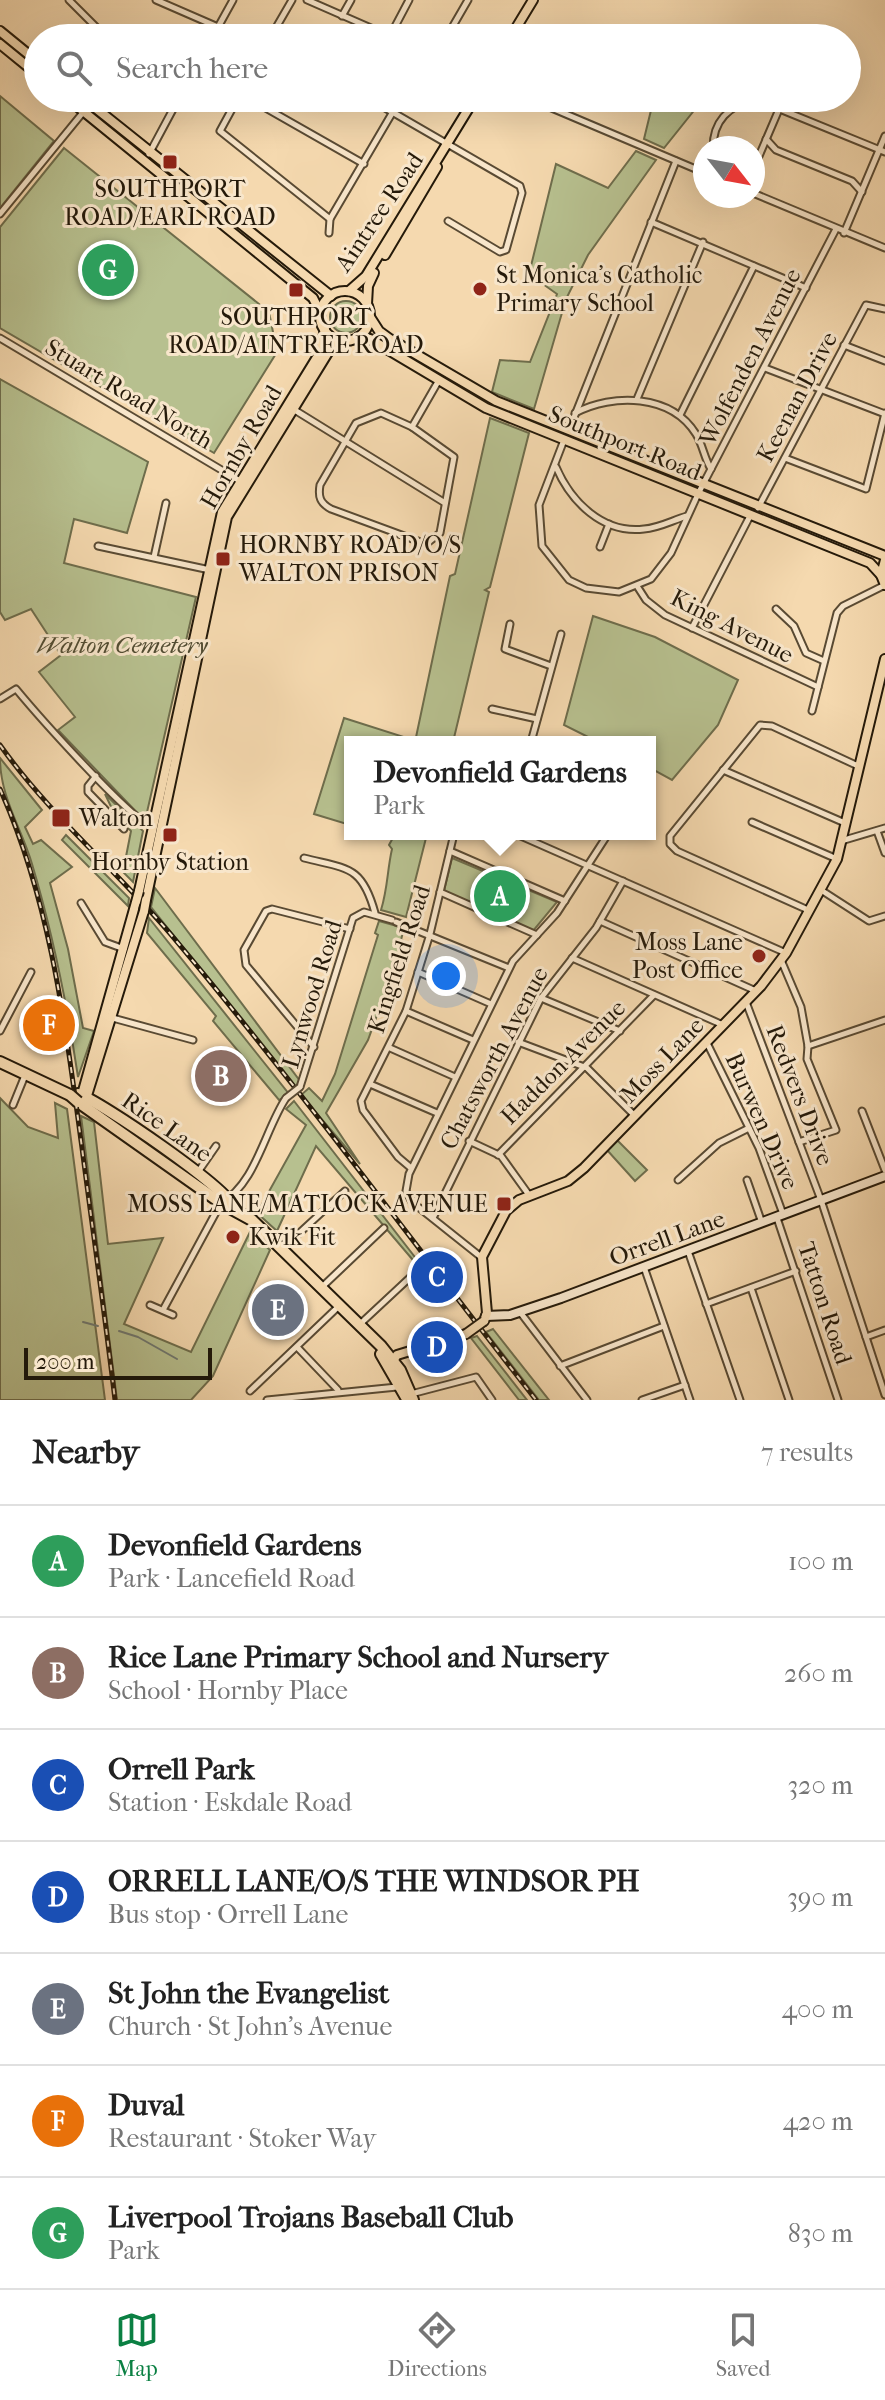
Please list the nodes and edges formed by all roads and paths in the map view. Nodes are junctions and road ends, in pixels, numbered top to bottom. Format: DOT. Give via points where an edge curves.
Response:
graph roads {
  1 [pos="69,0"];
  2 [pos="156,0"];
  3 [pos="233,0"];
  4 [pos="292,0"];
  5 [pos="307,0"];
  6 [pos="351,0"];
  7 [pos="409,0"];
  8 [pos="468,0"];
  9 [pos="533,0"];
  10 [pos="342,16"];
  11 [pos="93,24"];
  12 [pos="211,24"];
  13 [pos="220,24"];
  14 [pos="278,24"];
  15 [pos="361,24"];
  16 [pos="398,24"];
  17 [pos="454,24"];
  18 [pos="518,24"];
  19 [pos="0,31"];
  20 [pos="0,44"];
  21 [pos="24,51"];
  22 [pos="24,64"];
  23 [pos="79,112"];
  24 [pos="93,112"];
  25 [pos="96,112"];
  26 [pos="172,112"];
  27 [pos="230,112"];
  28 [pos="273,112"];
  29 [pos="467,112"];
  30 [pos="561,112"];
  31 [pos="728,112"];
  32 [pos="778,112"];
  33 [pos="792,112"];
  34 [pos="394,113"];
  35 [pos="715,136"];
  36 [pos="885,136"];
  37 [pos="766,139"];
  38 [pos="448,144"];
  39 [pos="765,150"];
  40 [pos="776,150"];
  41 [pos="882,151"];
  42 [pos="150,153"];
  43 [pos="441,155"];
  44 [pos="144,161"];
  45 [pos="676,161"];
  46 [pos="364,164"];
  47 [pos="693,168"];
  48 [pos="852,181"];
  49 [pos="866,181"];
  50 [pos="862,192"];
  51 [pos="765,198"];
  52 [pos="0,214"];
  53 [pos="330,219"];
  54 [pos="448,221"];
  55 [pos="651,222"];
  56 [pos="836,229"];
  57 [pos="329,233"];
  58 [pos="844,233"];
  59 [pos="885,238"];
  60 [pos="703,242"];
  61 [pos="876,245"];
  62 [pos="885,248"];
  63 [pos="754,266"];
  64 [pos="806,288"];
  65 [pos="349,291"];
  66 [pos="331,296"];
  67 [pos="367,304"];
  68 [pos="885,309"];
  69 [pos="321,314"];
  70 [pos="370,317"];
  71 [pos="325,330"];
  72 [pos="358,337"];
  73 [pos="0,338"];
  74 [pos="345,341"];
  75 [pos="844,345"];
  76 [pos="885,361"];
  77 [pos="765,368"];
  78 [pos="439,380"];
  79 [pos="821,389"];
  80 [pos="637,399"];
  81 [pos="293,408"];
  82 [pos="574,413"];
  83 [pos="885,413"];
  84 [pos="680,415"];
  85 [pos="412,427"];
  86 [pos="566,436"];
  87 [pos="345,441"];
  88 [pos="785,458"];
  89 [pos="556,465"];
  90 [pos="712,469"];
  91 [pos="240,481"];
  92 [pos="698,493"];
  93 [pos="166,503"];
  94 [pos="445,503"];
  95 [pos="758,508"];
  96 [pos="688,516"];
  97 [pos="750,516"];
  98 [pos="609,524"];
  99 [pos="98,546"];
  100 [pos="600,547"];
  101 [pos="154,557"];
  102 [pos="885,558"];
  103 [pos="210,570"];
  104 [pos="881,575"];
  105 [pos="885,585"];
  106 [pos="637,586"];
  107 [pos="776,609"];
  108 [pos="510,624"];
  109 [pos="692,628"];
  110 [pos="561,634"];
  111 [pos="885,659"];
  112 [pos="824,661"];
  113 [pos="551,666"];
  114 [pos="818,687"];
  115 [pos="0,699"];
  116 [pos="490,709"];
  117 [pos="812,711"];
  118 [pos="537,719"];
  119 [pos="533,736"];
  120 [pos="859,767"];
  121 [pos="723,770"];
  122 [pos="96,776"];
  123 [pos="116,819"];
  124 [pos="752,822"];
  125 [pos="845,823"];
  126 [pos="108,826"];
  127 [pos="157,828"];
  128 [pos="885,828"];
  129 [pos="124,829"];
  130 [pos="877,831"];
  131 [pos="453,840"];
  132 [pos="530,840"];
  133 [pos="604,840"];
  134 [pos="841,841"];
  135 [pos="450,851"];
  136 [pos="885,853"];
  137 [pos="304,858"];
  138 [pos="837,859"];
  139 [pos="586,865"];
  140 [pos="623,881"];
  141 [pos="820,889"];
  142 [pos="440,892"];
  143 [pos="565,901"];
  144 [pos="81,903"];
  145 [pos="808,910"];
  146 [pos="377,915"];
  147 [pos="885,916"];
  148 [pos="600,921"];
  149 [pos="350,929"];
  150 [pos="430,934"];
  151 [pos="537,935"];
  152 [pos="126,949"];
  153 [pos="783,956"];
  154 [pos="572,958"];
  155 [pos="509,968"];
  156 [pos="31,972"];
  157 [pos="418,972"];
  158 [pos="756,991"];
  159 [pos="654,995"];
  160 [pos="541,998"];
  161 [pos="746,1002"];
  162 [pos="491,1004"];
  163 [pos="406,1011"];
  164 [pos="108,1016"];
  165 [pos="885,1020"];
  166 [pos="723,1025"];
  167 [pos="0,1031"];
  168 [pos="620,1031"];
  169 [pos="193,1040"];
  170 [pos="473,1040"];
  171 [pos="518,1042"];
  172 [pos="707,1043"];
  173 [pos="808,1046"];
  174 [pos="314,1047"];
  175 [pos="390,1048"];
  176 [pos="0,1062"];
  177 [pos="583,1067"];
  178 [pos="26,1072"];
  179 [pos="455,1077"];
  180 [pos="370,1084"];
  181 [pos="77,1097"];
  182 [pos="13,1105"];
  183 [pos="862,1111"];
  184 [pos="437,1113"];
  185 [pos="635,1116"];
  186 [pos="749,1128"];
  187 [pos="469,1141"];
  188 [pos="799,1142"];
  189 [pos="216,1146"];
  190 [pos="498,1155"];
  191 [pos="411,1168"];
  192 [pos="885,1170"];
  193 [pos="197,1173"];
  194 [pos="885,1176"];
  195 [pos="678,1180"];
  196 [pos="747,1180"];
  197 [pos="345,1191"];
  198 [pos="529,1195"];
  199 [pos="821,1200"];
  200 [pos="228,1203"];
  201 [pos="780,1217"];
  202 [pos="433,1218"];
  203 [pos="762,1224"];
  204 [pos="384,1228"];
  205 [pos="283,1248"];
  206 [pos="688,1251"];
  207 [pos="482,1257"];
  208 [pos="644,1267"];
  209 [pos="417,1271"];
  210 [pos="796,1271"];
  211 [pos="322,1287"];
  212 [pos="751,1288"];
  213 [pos="706,1304"];
  214 [pos="150,1305"];
  215 [pos="340,1305"];
  216 [pos="163,1310"];
  217 [pos="520,1312"];
  218 [pos="173,1315"];
  219 [pos="485,1319"];
  220 [pos="664,1326"];
  221 [pos="362,1329"];
  222 [pos="885,1330"];
  223 [pos="866,1337"];
  224 [pos="297,1347"];
  225 [pos="391,1359"];
  226 [pos="560,1366"];
  227 [pos="685,1385"];
  228 [pos="250,1391"];
  229 [pos="339,1391"];
  230 [pos="885,1395"];
  231 [pos="407,1396"];
  232 [pos="267,1400"];
  233 [pos="492,1400"];
  234 [pos="587,1400"];
  235 [pos="642,1400"];
  236 [pos="690,1400"];
  237 [pos="740,1400"];
  238 [pos="789,1400"];
  239 [pos="838,1400"];
  1 -- 11 [label="street"];
  2 -- 12 [label="street"];
  3 -- 13 [label="street"];
  4 -- 14 [label="street"];
  5 -- 10 [label="street"];
  6 -- 10 [label="street"];
  7 -- 16 [label="street"];
  8 -- 17 [label="street"];
  9 -- 18 [label="main road"];
  10 -- 15 [label="street"];
  19 -- 21 [label="main road"];
  20 -- 22 [label="main road"];
  23 -- 52 [label="street"];
  24 -- 44 [label="main road"];
  25 -- 42 [label="main road"];
  26 -- 42 [label="street"];
  27 -- 53 [label="street" via="220,131"];
  28 -- 46 [label="street"];
  29 -- 38 [label="main road, Aintree Road"];
  30 -- 45 [label="street"];
  31 -- 35 [label="street"];
  32 -- 37 [label="street"];
  33 -- 41 [label="street"];
  34 -- 38 [label="street"];
  34 -- 46 [label="street"];
  36 -- 41 [label="street"];
  37 -- 40 [label="street"];
  38 -- 43 [label="main road, Aintree Road"];
  38 -- 54 [label="street" via="520,186 522,193 506,250 500,252"];
  39 -- 40 [label="street"];
  40 -- 48 [label="street"];
  41 -- 49 [label="street"];
  42 -- 44 [label="street"];
  42 -- 66 [label="main road"];
  43 -- 65 [label="main road, Aintree Road" via="366,276"];
  43 -- 67 [label="main road, Aintree Road" via="371,278"];
  44 -- 69 [label="main road" via="313,298"];
  45 -- 47 [label="street"];
  45 -- 55 [label="street"];
  46 -- 53 [label="street"];
  48 -- 49 [label="street"];
  48 -- 50 [label="street"];
  49 -- 50 [label="street"];
  50 -- 58 [label="street"];
  51 -- 56 [label="street"];
  53 -- 57 [label="street"];
  55 -- 60 [label="street"];
  55 -- 82 [label="street"];
  56 -- 58 [label="street"];
  56 -- 64 [label="street, Wolfenden Avenue"];
  58 -- 61 [label="street"];
  59 -- 61 [label="street"];
  60 -- 63 [label="street"];
  60 -- 80 [label="street"];
  61 -- 62 [label="street"];
  63 -- 64 [label="street"];
  63 -- 84 [label="street"];
  64 -- 77 [label="street, Wolfenden Avenue"];
  65 -- 66 [label="main road"];
  65 -- 67 [label="main road"];
  66 -- 69 [label="main road"];
  67 -- 70 [label="main road"];
  68 -- 75 [label="street, Keenan Drive" via="868,303"];
  69 -- 71 [label="main road"];
  70 -- 72 [label="main road"];
  70 -- 86 [label="main road, Southport Road" via="379,331 466,385"];
  71 -- 74 [label="main road"];
  71 -- 91 [label="main road, Hornby Road" via="319,354"];
  72 -- 74 [label="main road"];
  72 -- 78 [label="main road, Southport Road"];
  73 -- 91 [label="street, Stuart Road North"];
  74 -- 81 [label="main road" via="329,351"];
  75 -- 76 [label="street"];
  75 -- 79 [label="street, Keenan Drive"];
  77 -- 79 [label="street"];
  77 -- 90 [label="street, Wolfenden Avenue"];
  78 -- 85 [label="street"];
  78 -- 86 [label="main road, Southport Road" via="486,408"];
  79 -- 83 [label="street"];
  79 -- 88 [label="street, Keenan Drive"];
  80 -- 82 [label="street" via="597,402"];
  80 -- 84 [label="street"];
  81 -- 87 [label="street"];
  81 -- 103 [label="main road, Hornby Road" via="227,517"];
  82 -- 86 [label="street"];
  83 -- 88 [label="street" via="866,489"];
  84 -- 90 [label="street" via="695,432"];
  85 -- 87 [label="street" via="375,414 356,423"];
  85 -- 94 [label="street" via="454,457"];
  86 -- 89 [label="street"];
  86 -- 92 [label="main road, Southport Road"];
  87 -- 94 [label="street"];
  87 -- 94 [label="street" via="320,485 322,504 426,544 440,533"];
  88 -- 95 [label="street, Keenan Drive"];
  89 -- 98 [label="street" via="583,510"];
  89 -- 106 [label="street" via="539,505 538,530 553,565 586,588 607,592"];
  90 -- 92 [label="street, Wolfenden Avenue"];
  91 -- 103 [label="main road, Hornby Road" via="222,512"];
  92 -- 95 [label="main road, Southport Road"];
  92 -- 96 [label="street, Wolfenden Avenue"];
  92 -- 97 [label="main road, Southport Road"];
  93 -- 101 [label="street"];
  95 -- 102 [label="main road, Southport Road"];
  96 -- 98 [label="street" via="647,529"];
  96 -- 106 [label="street, Wolfenden Avenue" via="662,567"];
  97 -- 104 [label="main road, Southport Road" via="870,563"];
  97 -- 109 [label="street"];
  98 -- 100 [label="street"];
  99 -- 101 [label="street"];
  101 -- 103 [label="street"];
  102 -- 104 [label="main road"];
  103 -- 127 [label="main road, Hornby Road"];
  104 -- 105 [label="main road"];
  105 -- 112 [label="street" via="841,608"];
  106 -- 109 [label="street, King Avenue" via="655,608"];
  107 -- 112 [label="street" via="794,626 806,653"];
  108 -- 113 [label="street" via="505,649"];
  109 -- 114 [label="street, King Avenue"];
  110 -- 113 [label="street"];
  111 -- 120 [label="main road, Moss Lane"];
  112 -- 114 [label="street"];
  113 -- 118 [label="street"];
  114 -- 117 [label="street"];
  115 -- 122 [label="street" via="16,689"];
  116 -- 118 [label="street"];
  118 -- 119 [label="street"];
  120 -- 121 [label="street" via="762,724"];
  120 -- 125 [label="main road, Moss Lane"];
  121 -- 125 [label="street"];
  121 -- 145 [label="street" via="672,833 670,844"];
  122 -- 123 [label="street" via="88,792"];
  122 -- 127 [label="street" via="142,822"];
  123 -- 126 [label="street"];
  123 -- 129 [label="street"];
  124 -- 138 [label="street"];
  125 -- 134 [label="main road, Moss Lane"];
  127 -- 152 [label="main road, Hornby Road, bridge"];
  127 -- 164 [label="main road, Hornby Road, bridge" via="144,911"];
  128 -- 130 [label="street"];
  130 -- 134 [label="street"];
  130 -- 136 [label="street"];
  131 -- 135 [label="street, Kingfield Road"];
  132 -- 139 [label="street"];
  133 -- 139 [label="street"];
  134 -- 138 [label="main road, Moss Lane"];
  135 -- 142 [label="street, Kingfield Road"];
  135 -- 143 [label="street"];
  137 -- 146 [label="street" via="362,877"];
  138 -- 141 [label="main road, Moss Lane"];
  139 -- 140 [label="street"];
  139 -- 143 [label="street"];
  140 -- 148 [label="street, Chatsworth Avenue"];
  140 -- 153 [label="street"];
  141 -- 145 [label="main road, Moss Lane"];
  141 -- 147 [label="street" via="869,921"];
  142 -- 150 [label="street, Kingfield Road"];
  142 -- 151 [label="street"];
  143 -- 151 [label="street"];
  144 -- 152 [label="street" via="105,942"];
  145 -- 153 [label="main road, Moss Lane"];
  146 -- 149 [label="street, Lynwood Road" via="358,913"];
  146 -- 150 [label="street, Lynwood Road"];
  148 -- 154 [label="street, Chatsworth Avenue"];
  148 -- 158 [label="street"];
  149 -- 174 [label="street, Lynwood Road"];
  149 -- 174 [label="street" via="272,909 244,950 246,965"];
  150 -- 155 [label="street, Lynwood Road"];
  150 -- 157 [label="street, Kingfield Road"];
  151 -- 155 [label="street"];
  152 -- 164 [label="main road, Hornby Road"];
  153 -- 158 [label="main road, Moss Lane"];
  153 -- 173 [label="street"];
  154 -- 159 [label="street"];
  154 -- 160 [label="street, Chatsworth Avenue"];
  155 -- 162 [label="street"];
  156 -- 167 [label="street"];
  157 -- 162 [label="street"];
  157 -- 163 [label="street, Kingfield Road"];
  158 -- 161 [label="main road, Moss Lane"];
  159 -- 166 [label="street"];
  159 -- 168 [label="street, Haddon Avenue"];
  160 -- 168 [label="street"];
  160 -- 171 [label="street, Chatsworth Avenue"];
  161 -- 166 [label="main road, Moss Lane"];
  161 -- 188 [label="street, Redvers Drive"];
  162 -- 170 [label="street"];
  163 -- 170 [label="street"];
  163 -- 175 [label="street, Kingfield Road"];
  164 -- 169 [label="street"];
  164 -- 181 [label="main road, Hornby Road"];
  165 -- 173 [label="street"];
  166 -- 172 [label="main road, Moss Lane"];
  168 -- 177 [label="street, Haddon Avenue"];
  170 -- 179 [label="street"];
  171 -- 177 [label="street"];
  171 -- 187 [label="street, Chatsworth Avenue"];
  172 -- 185 [label="main road, Moss Lane"];
  172 -- 186 [label="street, Burwen Drive"];
  173 -- 188 [label="street" via="807,1059 836,1130"];
  174 -- 200 [label="street, Lynwood Road, bridge" via="300,1087 286,1098"];
  175 -- 179 [label="street"];
  175 -- 180 [label="street, Kingfield Road"];
  176 -- 178 [label="highway, Rice Lane"];
  177 -- 185 [label="street"];
  177 -- 190 [label="street, Haddon Avenue"];
  178 -- 181 [label="highway, Rice Lane"];
  178 -- 182 [label="street"];
  179 -- 184 [label="street"];
  180 -- 184 [label="street"];
  180 -- 191 [label="street, Kingfield Road" via="362,1108"];
  181 -- 193 [label="highway, Rice Lane"];
  181 -- 200 [label="highway, Rice Lane"];
  183 -- 192 [label="street"];
  184 -- 191 [label="street"];
  185 -- 198 [label="main road, Moss Lane" via="578,1173"];
  186 -- 195 [label="street" via="719,1143"];
  186 -- 201 [label="street, Burwen Drive"];
  187 -- 190 [label="street"];
  187 -- 202 [label="street, Chatsworth Avenue"];
  188 -- 199 [label="street, Redvers Drive"];
  189 -- 193 [label="street"];
  190 -- 198 [label="street"];
  191 -- 202 [label="street" via="407,1194"];
  193 -- 200 [label="highway, Rice Lane"];
  194 -- 199 [label="street, Orrell Lane"];
  196 -- 203 [label="street"];
  197 -- 205 [label="street"];
  198 -- 207 [label="main road, Moss Lane" via="506,1211"];
  199 -- 201 [label="street, Orrell Lane"];
  199 -- 223 [label="street, Redvers Drive"];
  200 -- 205 [label="highway, Rice Lane"];
  200 -- 216 [label="street, Lynwood Road"];
  201 -- 203 [label="street, Orrell Lane"];
  201 -- 210 [label="street, Tatton Road"];
  202 -- 207 [label="street"];
  203 -- 206 [label="street, Orrell Lane"];
  204 -- 211 [label="street"];
  205 -- 211 [label="highway, Rice Lane"];
  206 -- 208 [label="street, Orrell Lane"];
  206 -- 213 [label="street"];
  207 -- 219 [label="main road"];
  208 -- 217 [label="street, Orrell Lane"];
  208 -- 220 [label="street"];
  209 -- 221 [label="street"];
  210 -- 212 [label="street"];
  210 -- 239 [label="street, Tatton Road"];
  211 -- 215 [label="highway, Rice Lane"];
  212 -- 213 [label="street"];
  212 -- 238 [label="street"];
  213 -- 237 [label="street"];
  214 -- 216 [label="street"];
  215 -- 221 [label="highway, Rice Lane"];
  215 -- 224 [label="street"];
  216 -- 218 [label="street"];
  217 -- 219 [label="street, Orrell Lane"];
  217 -- 226 [label="street"];
  219 -- 225 [label="main road, Orrell Lane, bridge" via="466,1334"];
  220 -- 226 [label="street"];
  220 -- 227 [label="street"];
  221 -- 225 [label="highway, Rice Lane"];
  222 -- 223 [label="street"];
  223 -- 230 [label="street, Redvers Drive"];
  224 -- 228 [label="street"];
  224 -- 229 [label="street"];
  225 -- 231 [label="highway, Rice Lane"];
  226 -- 234 [label="street"];
  227 -- 235 [label="street"];
  227 -- 236 [label="street"];
  229 -- 231 [label="street"];
  229 -- 232 [label="street"];
  231 -- 233 [label="street" via="476,1377"];
}
